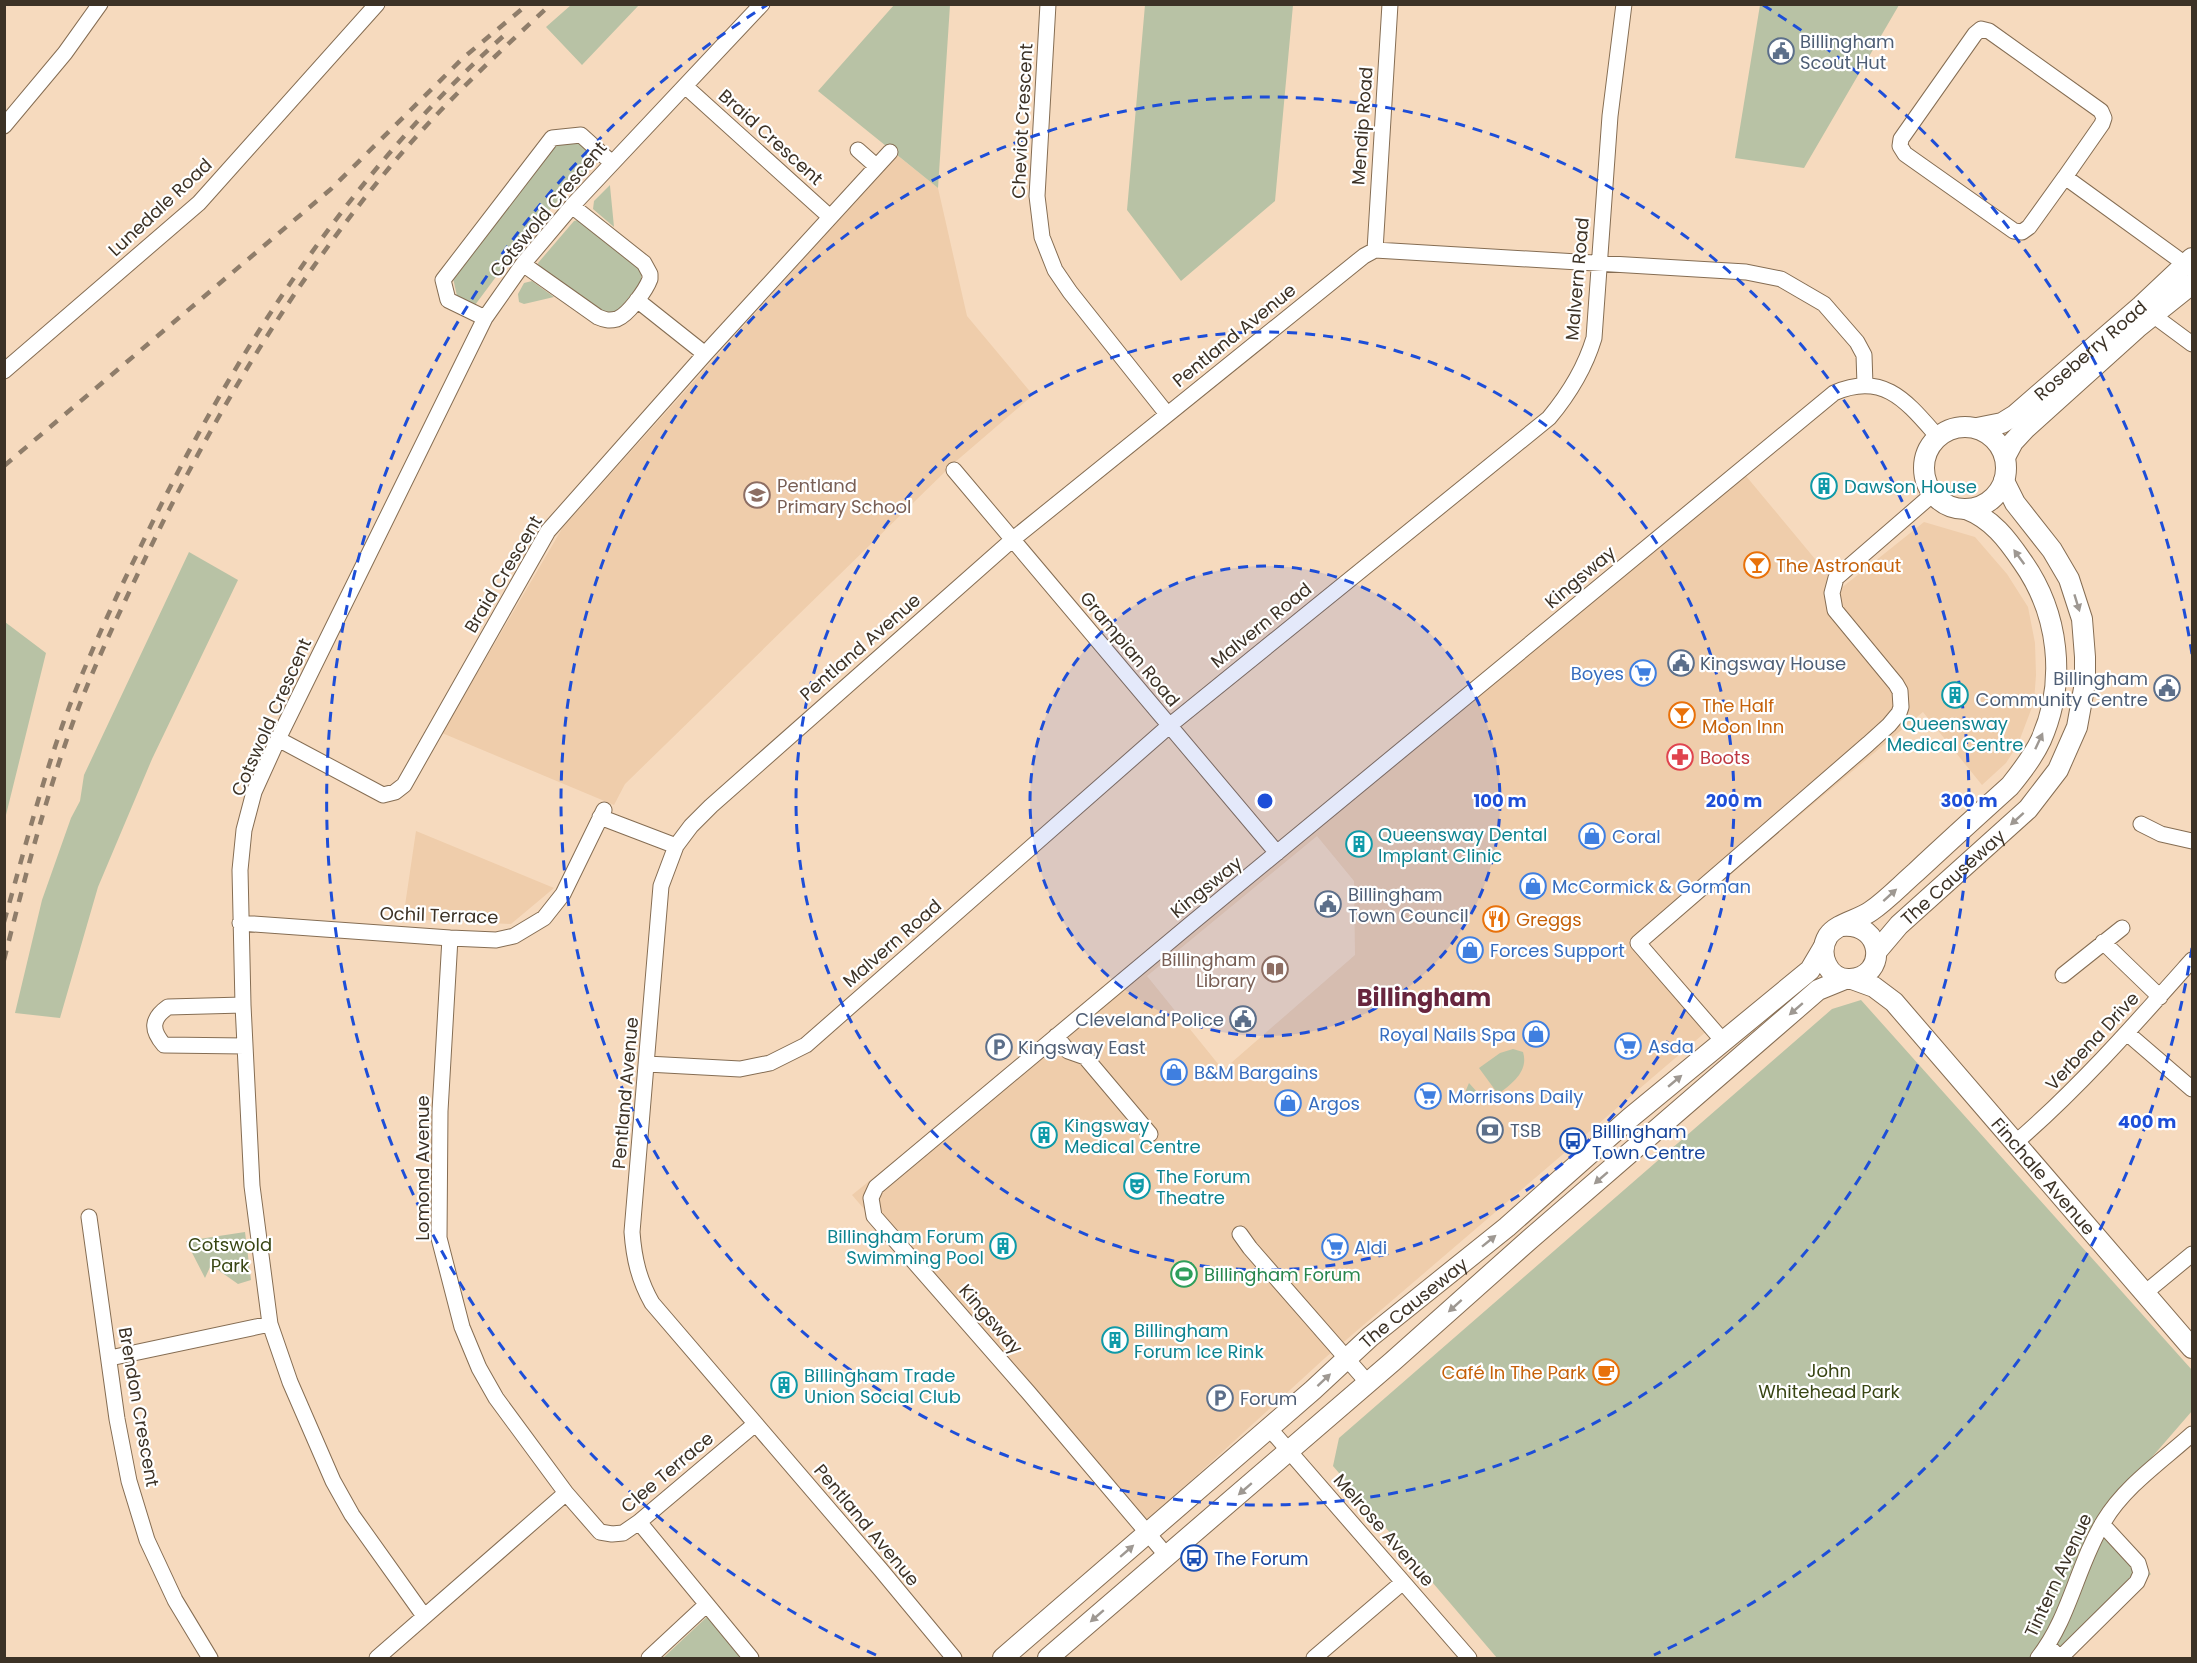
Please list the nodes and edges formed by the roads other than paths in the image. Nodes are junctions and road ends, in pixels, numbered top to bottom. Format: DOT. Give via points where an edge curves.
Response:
graph roads {
  1 [pos="100,4"];
  2 [pos="377,4"];
  3 [pos="762,4"];
  4 [pos="1048,4"];
  5 [pos="1390,4"];
  6 [pos="1624,4"];
  7 [pos="686,86"];
  8 [pos="4,126"];
  9 [pos="858,150"];
  10 [pos="890,152"];
  11 [pos="612,163"];
  12 [pos="876,166"];
  13 [pos="2065,177"];
  14 [pos="572,206"];
  15 [pos="830,217"];
  16 [pos="1375,250"];
  17 [pos="1599,263"];
  18 [pos="2190,263"];
  19 [pos="523,264"];
  20 [pos="2193,284"];
  21 [pos="637,300"];
  22 [pos="2148,311"];
  23 [pos="485,318"];
  24 [pos="2193,344"];
  25 [pos="705,354"];
  26 [pos="4,372"];
  27 [pos="1865,385"];
  28 [pos="1167,414"];
  29 [pos="1977,428"];
  30 [pos="1938,437"];
  31 [pos="2005,458"];
  32 [pos="954,470"];
  33 [pos="2004,482"];
  34 [pos="1933,494"];
  35 [pos="1966,509"];
  36 [pos="1012,540"];
  37 [pos="1169,726"];
  38 [pos="278,739"];
  39 [pos="2141,824"];
  40 [pos="2193,841"];
  41 [pos="676,846"];
  42 [pos="1277,854"];
  43 [pos="240,923"];
  44 [pos="1842,926"];
  45 [pos="2122,928"];
  46 [pos="450,938"];
  47 [pos="2103,942"];
  48 [pos="1823,948"];
  49 [pos="1876,955"];
  50 [pos="2193,960"];
  51 [pos="2063,975"];
  52 [pos="1849,979"];
  53 [pos="2160,997"];
  54 [pos="1894,1002"];
  55 [pos="243,1005"];
  56 [pos="2127,1033"];
  57 [pos="1056,1036"];
  58 [pos="1723,1041"];
  59 [pos="245,1046"];
  60 [pos="647,1064"];
  61 [pos="2193,1089"];
  62 [pos="1150,1134"];
  63 [pos="2015,1143"];
  64 [pos="89,1217"];
  65 [pos="1240,1234"];
  66 [pos="2193,1254"];
  67 [pos="2146,1292"];
  68 [pos="270,1324"];
  69 [pos="2193,1348"];
  70 [pos="110,1358"];
  71 [pos="1347,1358"];
  72 [pos="1368,1383"];
  73 [pos="754,1425"];
  74 [pos="1269,1428"];
  75 [pos="2193,1434"];
  76 [pos="1290,1451"];
  77 [pos="566,1493"];
  78 [pos="639,1522"];
  79 [pos="2102,1524"];
  80 [pos="600,1532"];
  81 [pos="1148,1533"];
  82 [pos="1167,1556"];
  83 [pos="1402,1582"];
  84 [pos="706,1605"];
  85 [pos="424,1616"];
  86 [pos="2048,1646"];
  87 [pos="2060,1658"];
  88 [pos="210,1659"];
  89 [pos="377,1659"];
  90 [pos="649,1659"];
  91 [pos="751,1659"];
  92 [pos="954,1659"];
  93 [pos="1003,1659"];
  94 [pos="1048,1659"];
  95 [pos="1314,1659"];
  96 [pos="1469,1659"];
  97 [pos="2038,1659"];
  1 -- 8 [label="street"];
  2 -- 26 [label="street, Lunedale Road" via="199,203"];
  3 -- 7 [label="street, Cotswold Crescent"];
  4 -- 28 [label="street, Cheviot Crescent" via="1037,195 1042,237 1055,270 1070,292"];
  5 -- 16 [label="street, Mendip Road"];
  6 -- 17 [label="street, Malvern Road" via="1610,116"];
  7 -- 11 [label="street, Cotswold Crescent"];
  7 -- 15 [label="street, Braid Crescent"];
  9 -- 12 [label="street"];
  10 -- 12 [label="street, Braid Crescent"];
  11 -- 14 [label="street, Cotswold Crescent"];
  11 -- 23 [label="street" via="581,135 552,138 442,280 448,300"];
  12 -- 15 [label="street, Braid Crescent"];
  13 -- 13 [label="street" via="2102,124 2101,111 1989,31 1981,30 1901,139 1900,146 2014,231 2022,232 2029,227"];
  13 -- 18 [label="street"];
  14 -- 19 [label="street, Cotswold Crescent"];
  14 -- 21 [label="street" via="648,268 650,279"];
  15 -- 25 [label="street, Braid Crescent"];
  16 -- 17 [label="street"];
  16 -- 28 [label="street, Pentland Avenue"];
  17 -- 27 [label="street" via="1746,272 1782,279 1824,304 1857,342 1864,355"];
  17 -- 37 [label="street, Malvern Road" via="1594,338 1589,355 1549,418"];
  18 -- 22 [label="street, Roseberry Road"];
  19 -- 21 [label="street" via="607,320 621,318"];
  19 -- 23 [label="street, Cotswold Crescent"];
  20 -- 22 [label="street, Roseberry Road"];
  21 -- 25 [label="street"];
  22 -- 24 [label="street"];
  22 -- 29 [label="street, Roseberry Road" via="2015,415 2002,423"];
  22 -- 31 [label="street, Roseberry Road" via="2026,428"];
  23 -- 38 [label="street, Cotswold Crescent"];
  25 -- 38 [label="street, Braid Crescent" via="548,531 404,785 383,795"];
  27 -- 30 [label="street" via="1892,392 1910,405"];
  27 -- 42 [label="street, Kingsway" via="1845,388 1824,400"];
  28 -- 36 [label="street, Pentland Avenue"];
  29 -- 30 [label="street" via="1959,427"];
  29 -- 31 [label="street" via="1991,435"];
  30 -- 34 [label="street" via="1925,457 1926,480"];
  31 -- 33 [label="street"];
  32 -- 36 [label="street, Grampian Road"];
  33 -- 35 [label="street" via="1989,502"];
  33 -- 49 [label="street, The Causeway, one-way" via="2069,579 2082,619 2085,683 2077,727 2058,770 2039,798 1899,925"];
  34 -- 35 [label="street" via="1947,506"];
  34 -- 58 [label="street" via="1836,578 1832,593 1834,610 1896,684 1902,699 1899,714 1638,943"];
  44 -- 35 [label="street, The Causeway, one-way" via="1871,912 2010,786 2041,740 2051,711 2056,657 2045,601 2033,577 1998,529"];
  36 -- 37 [label="street, Grampian Road"];
  36 -- 41 [label="street, Pentland Avenue" via="720,798"];
  37 -- 42 [label="street, Grampian Road"];
  37 -- 60 [label="street, Malvern Road" via="806,1045 770,1063 740,1069"];
  38 -- 43 [label="street, Cotswold Crescent" via="254,792 244,830"];
  39 -- 40 [label="street" via="2161,834"];
  41 -- 46 [label="street, Ochil Terrace" via="602,813 563,894 543,918 514,936 496,940"];
  41 -- 60 [label="street, Pentland Avenue" via="661,886"];
  42 -- 57 [label="street, Kingsway"];
  43 -- 46 [label="street, Ochil Terrace"];
  43 -- 55 [label="street, Cotswold Crescent"];
  44 -- 48 [label="street, The Causeway" via="1829,936"];
  44 -- 49 [label="street" via="1865,930 1873,938"];
  45 -- 47 [label="street"];
  46 -- 77 [label="street, Lomond Avenue" via="440,1111 439,1238 462,1327 479,1368 507,1414"];
  47 -- 51 [label="street"];
  47 -- 53 [label="street"];
  48 -- 52 [label="street" via="1826,965 1833,973"];
  48 -- 58 [label="street, The Causeway" via="1810,970"];
  49 -- 52 [label="street, The Causeway" via="1869,972"];
  49 -- 54 [label="street, Finchale Avenue"];
  50 -- 53 [label="street, Verbena Drive"];
  52 -- 54 [label="street, Finchale Avenue" via="1874,987"];
  52 -- 72 [label="street, The Causeway, one-way" via="1818,990"];
  53 -- 56 [label="street, Verbena Drive"];
  54 -- 63 [label="street, Finchale Avenue"];
  55 -- 59 [label="street, Cotswold Crescent"];
  55 -- 59 [label="street" via="168,1007 159,1013 155,1030 164,1045"];
  56 -- 61 [label="street"];
  56 -- 63 [label="street, Verbena Drive" via="2051,1112"];
  57 -- 62 [label="street" via="1068,1051 1085,1057"];
  57 -- 81 [label="street, Kingsway" via="882,1180 872,1198 874,1216"];
  71 -- 58 [label="street, The Causeway, one-way"];
  59 -- 68 [label="street, Cotswold Crescent" via="252,1186"];
  60 -- 73 [label="street, Pentland Avenue" via="632,1232 641,1283 652,1304"];
  63 -- 67 [label="street, Finchale Avenue"];
  64 -- 70 [label="street, Brendon Crescent"];
  65 -- 71 [label="street"];
  66 -- 67 [label="street"];
  67 -- 69 [label="street, Finchale Avenue"];
  68 -- 70 [label="street"];
  68 -- 85 [label="street, Cotswold Crescent" via="290,1382 333,1481 351,1515"];
  70 -- 88 [label="street, Brendon Crescent" via="129,1481 147,1540 175,1600"];
  71 -- 72 [label="street"];
  74 -- 71 [label="street, The Causeway, one-way"];
  72 -- 76 [label="street, The Causeway"];
  73 -- 78 [label="street, Clee Terrace"];
  73 -- 92 [label="street, Pentland Avenue"];
  74 -- 76 [label="street, Melrose Avenue"];
  74 -- 81 [label="street, The Causeway"];
  75 -- 79 [label="street, Tintern Avenue" via="2126,1492"];
  76 -- 82 [label="street, The Causeway, one-way"];
  76 -- 83 [label="street, Melrose Avenue"];
  77 -- 80 [label="street, Lomond Avenue"];
  77 -- 85 [label="street"];
  78 -- 80 [label="street, Clee Terrace" via="623,1533"];
  78 -- 84 [label="street"];
  79 -- 86 [label="street, Tintern Avenue"];
  79 -- 87 [label="street" via="2138,1563 2140,1573 2137,1582"];
  81 -- 82 [label="street, Kingsway"];
  93 -- 81 [label="street, The Causeway, one-way"];
  82 -- 94 [label="street, The Causeway, one-way"];
  83 -- 95 [label="street"];
  83 -- 96 [label="street, Melrose Avenue"];
  84 -- 90 [label="street"];
  84 -- 91 [label="street"];
  85 -- 89 [label="street"];
  86 -- 87 [label="street"];
  86 -- 97 [label="street, Tintern Avenue"];
}
